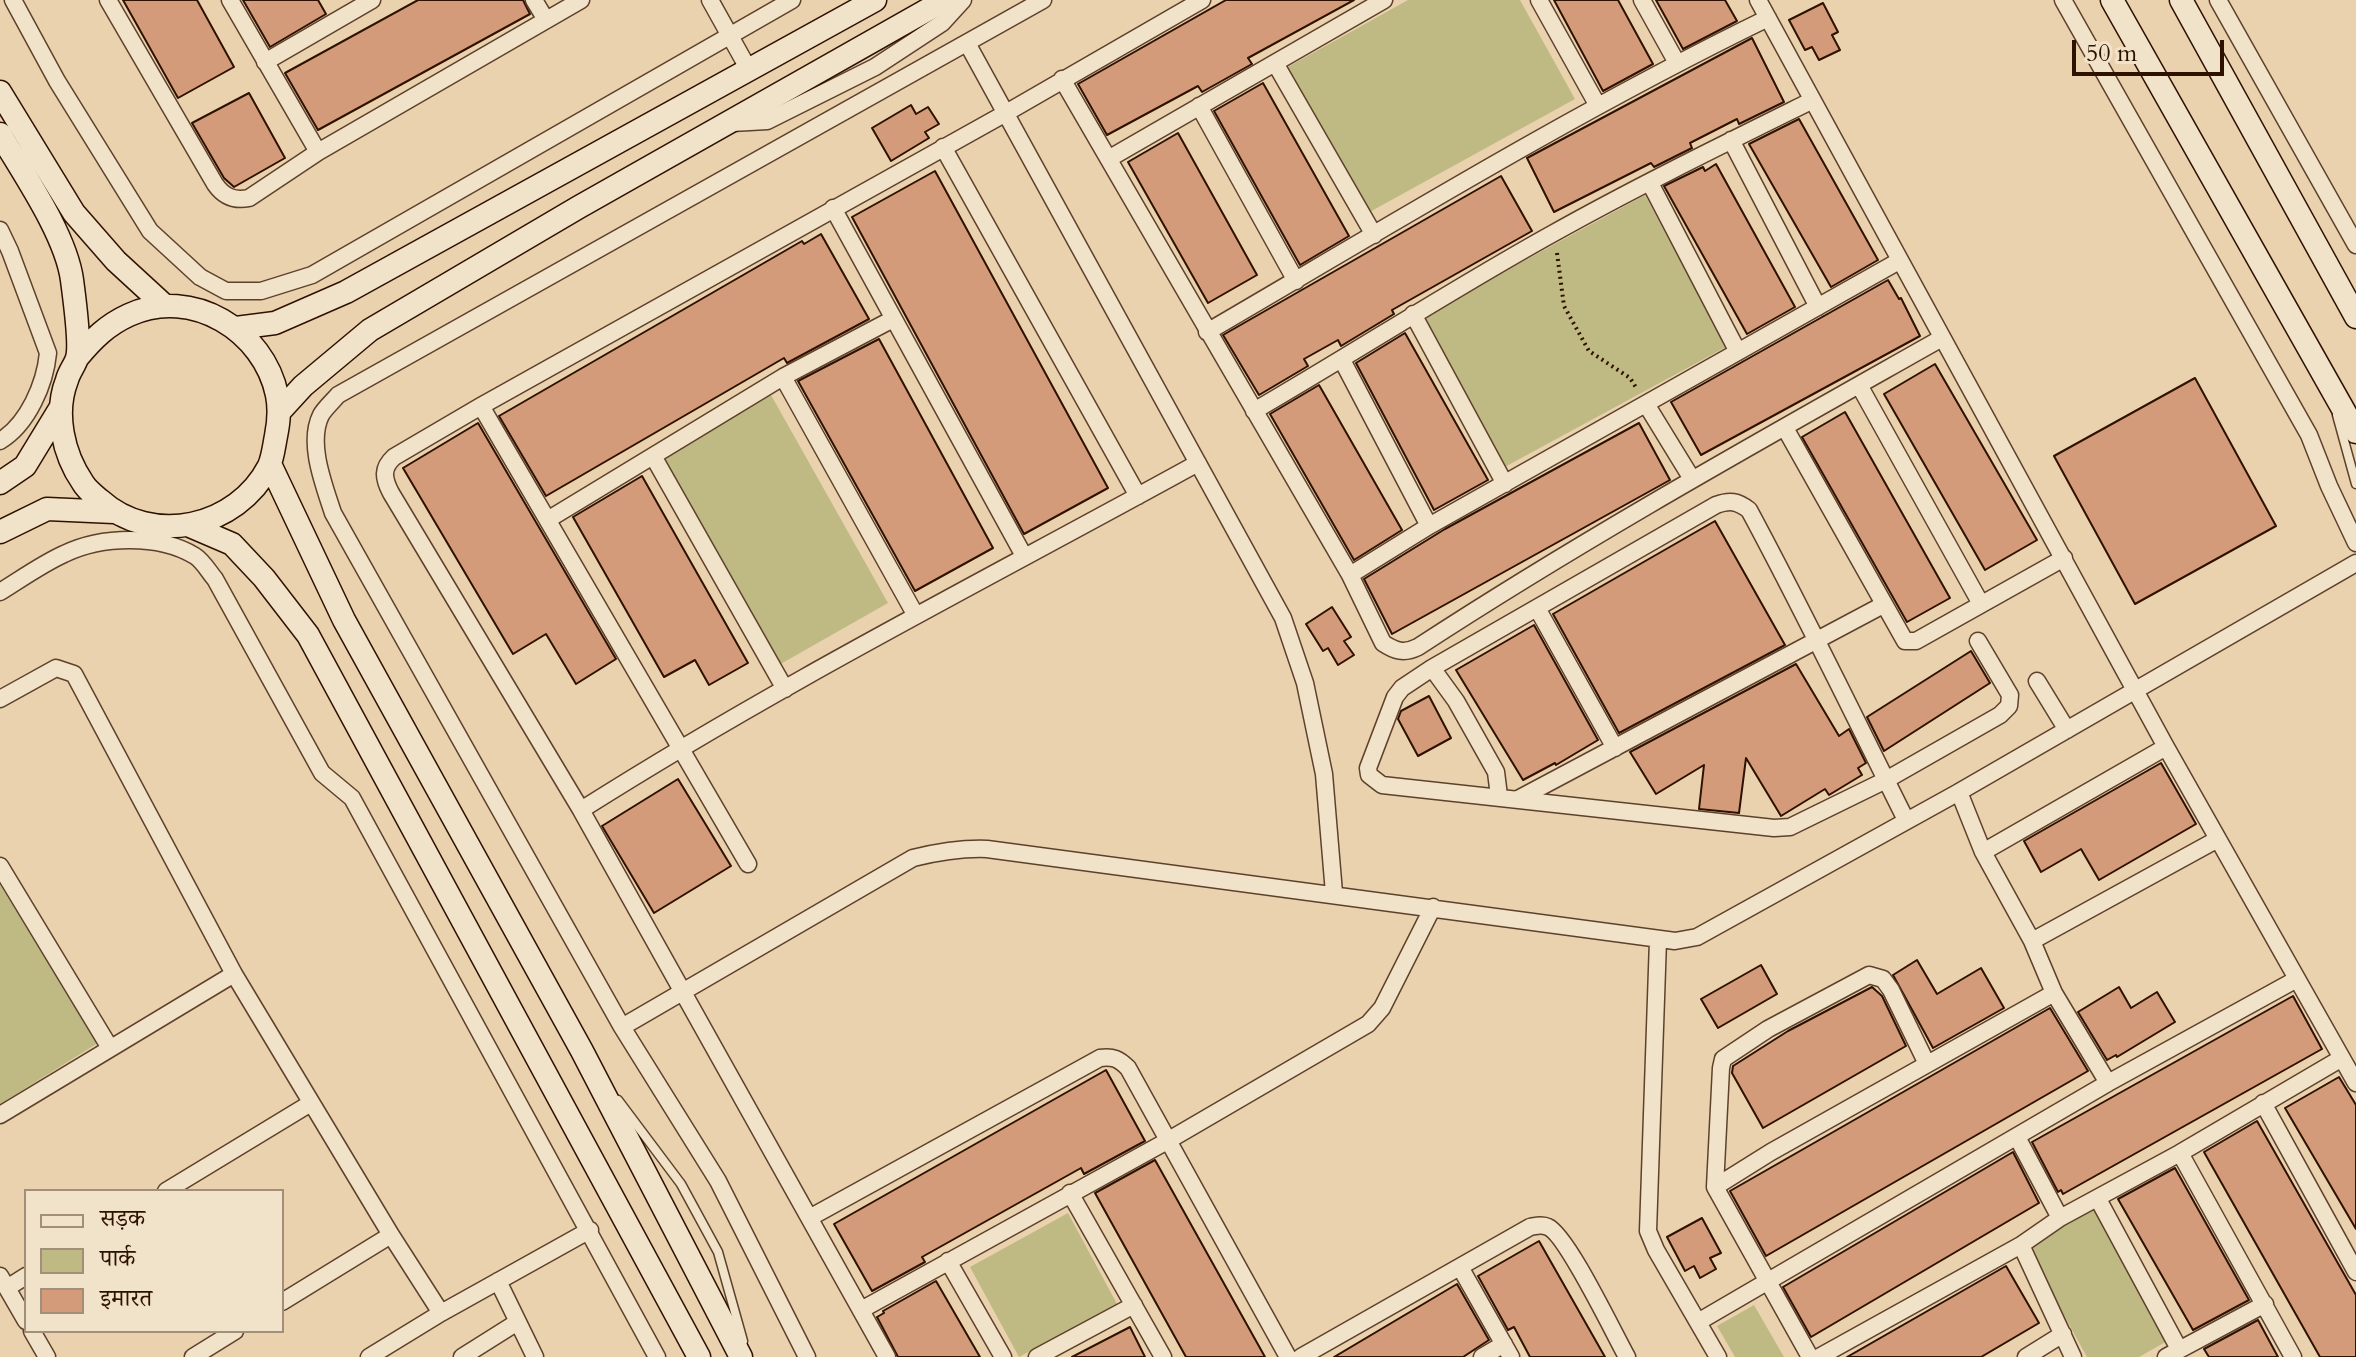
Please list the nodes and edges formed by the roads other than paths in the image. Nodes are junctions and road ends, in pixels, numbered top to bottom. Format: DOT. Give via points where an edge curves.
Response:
graph roads {
  1 [pos="13,0"];
  2 [pos="108,0"];
  3 [pos="230,0"];
  4 [pos="372,0"];
  5 [pos="534,0"];
  6 [pos="581,0"];
  7 [pos="710,0"];
  8 [pos="792,0"];
  9 [pos="875,0"];
  10 [pos="945,0"];
  11 [pos="963,0"];
  12 [pos="1043,0"];
  13 [pos="1202,0"];
  14 [pos="1384,0"];
  15 [pos="1539,0"];
  16 [pos="1642,0"];
  17 [pos="1758,0"];
  18 [pos="2063,0"];
  19 [pos="2112,0"];
  20 [pos="2181,0"];
  21 [pos="2218,0"];
  22 [pos="354,4"];
  23 [pos="1768,18"];
  24 [pos="546,20"];
  25 [pos="730,35"];
  26 [pos="967,43"];
  27 [pos="265,62"];
  28 [pos="1275,63"];
  29 [pos="1677,63"];
  30 [pos="749,70"];
  31 [pos="1062,79"];
  32 [pos="0,92"];
  33 [pos="1811,101"];
  34 [pos="1199,106"];
  35 [pos="1598,106"];
  36 [pos="1006,113"];
  37 [pos="726,123"];
  38 [pos="0,134"];
  39 [pos="1731,140"];
  40 [pos="943,147"];
  41 [pos="318,152"];
  42 [pos="1110,158"];
  43 [pos="1650,183"];
  44 [pos="833,208"];
  45 [pos="0,230"];
  46 [pos="1374,235"];
  47 [pos="2356,245"];
  48 [pos="1899,261"];
  49 [pos="1296,281"];
  50 [pos="165,306"];
  51 [pos="1818,307"];
  52 [pos="1413,314"];
  53 [pos="2356,317"];
  54 [pos="893,319"];
  55 [pos="236,328"];
  56 [pos="1207,332"];
  57 [pos="1942,338"];
  58 [pos="1738,352"];
  59 [pos="78,357"];
  60 [pos="1342,360"];
  61 [pos="783,377"];
  62 [pos="2326,380"];
  63 [pos="1859,385"];
  64 [pos="1646,404"];
  65 [pos="481,406"];
  66 [pos="61,407"];
  67 [pos="281,410"];
  68 [pos="1254,411"];
  69 [pos="1785,428"];
  70 [pos="2356,432"];
  71 [pos="0,441"];
  72 [pos="653,456"];
  73 [pos="1198,463"];
  74 [pos="270,464"];
  75 [pos="1692,479"];
  76 [pos="0,483"];
  77 [pos="1505,484"];
  78 [pos="2356,484"];
  79 [pos="1138,496"];
  80 [pos="114,512"];
  81 [pos="549,519"];
  82 [pos="190,526"];
  83 [pos="1429,526"];
  84 [pos="0,532"];
  85 [pos="2356,543"];
  86 [pos="1024,556"];
  87 [pos="2064,558"];
  88 [pos="2356,563"];
  89 [pos="1350,575"];
  90 [pos="0,592"];
  91 [pos="1981,604"];
  92 [pos="1883,605"];
  93 [pos="1537,608"];
  94 [pos="915,614"];
  95 [pos="1816,639"];
  96 [pos="1978,641"];
  97 [pos="1432,668"];
  98 [pos="2037,681"];
  99 [pos="785,689"];
  100 [pos="2135,691"];
  101 [pos="0,699"];
  102 [pos="2067,730"];
  103 [pos="681,746"];
  104 [pos="2166,747"];
  105 [pos="1615,748"];
  106 [pos="1886,780"];
  107 [pos="1959,792"];
  108 [pos="1499,796"];
  109 [pos="1518,799"];
  110 [pos="581,810"];
  111 [pos="1906,820"];
  112 [pos="2218,839"];
  113 [pos="1983,852"];
  114 [pos="748,864"];
  115 [pos="0,867"];
  116 [pos="1334,893"];
  117 [pos="1433,907"];
  118 [pos="1658,940"];
  119 [pos="2032,941"];
  120 [pos="234,974"];
  121 [pos="2297,979"];
  122 [pos="684,991"];
  123 [pos="2054,993"];
  124 [pos="622,1027"];
  125 [pos="110,1048"];
  126 [pos="582,1051"];
  127 [pos="2342,1058"];
  128 [pos="1927,1064"];
  129 [pos="2108,1083"];
  130 [pos="2356,1083"];
  131 [pos="311,1103"];
  132 [pos="2263,1103"];
  133 [pos="0,1115"];
  134 [pos="2017,1137"];
  135 [pos="1169,1140"];
  136 [pos="2180,1153"];
  137 [pos="1715,1187"];
  138 [pos="169,1189"];
  139 [pos="1070,1193"];
  140 [pos="2098,1199"];
  141 [pos="811,1217"];
  142 [pos="2060,1218"];
  143 [pos="590,1230"];
  144 [pos="391,1235"];
  145 [pos="2021,1245"];
  146 [pos="948,1261"];
  147 [pos="1460,1267"];
  148 [pos="2356,1272"];
  149 [pos="24,1277"];
  150 [pos="498,1281"];
  151 [pos="3,1282"];
  152 [pos="1768,1282"];
  153 [pos="284,1301"];
  154 [pos="2265,1304"];
  155 [pos="1134,1305"];
  156 [pos="861,1310"];
  157 [pos="441,1313"];
  158 [pos="24,1318"];
  159 [pos="1698,1322"];
  160 [pos="516,1323"];
  161 [pos="33,1333"];
  162 [pos="232,1333"];
  163 [pos="2063,1334"];
  164 [pos="1507,1351"];
  165 [pos="2173,1353"];
  166 [pos="47,1357"];
  167 [pos="193,1357"];
  168 [pos="369,1357"];
  169 [pos="462,1357"];
  170 [pos="535,1357"];
  171 [pos="657,1357"];
  172 [pos="699,1357"];
  173 [pos="741,1357"];
  174 [pos="747,1357"];
  175 [pos="807,1357"];
  176 [pos="887,1357"];
  177 [pos="1003,1357"];
  178 [pos="1037,1357"];
  179 [pos="1163,1357"];
  180 [pos="1288,1357"];
  181 [pos="1301,1357"];
  182 [pos="1482,1357"];
  183 [pos="1627,1357"];
  184 [pos="1718,1357"];
  185 [pos="1810,1357"];
  186 [pos="1819,1357"];
  187 [pos="2026,1357"];
  188 [pos="2073,1357"];
  189 [pos="2293,1357"];
  1 -- 25 [label="street" via="150,231 212,286 245,293 312,275"];
  2 -- 41 [label="street" via="222,193 249,198"];
  3 -- 27 [label="street"];
  4 -- 22 [label="street"];
  5 -- 24 [label="street"];
  6 -- 24 [label="street"];
  7 -- 25 [label="street"];
  8 -- 25 [label="street"];
  9 -- 30 [label="street"];
  10 -- 37 [label="street"];
  11 -- 37 [label="street" via="942,23 861,75 767,121"];
  12 -- 26 [label="street"];
  13 -- 31 [label="street"];
  14 -- 28 [label="street"];
  15 -- 35 [label="street"];
  16 -- 29 [label="street"];
  17 -- 23 [label="street"];
  18 -- 85 [label="street" via="2309,435"];
  19 -- 62 [label="street"];
  20 -- 53 [label="street"];
  21 -- 47 [label="street"];
  22 -- 27 [label="street"];
  23 -- 29 [label="street"];
  23 -- 33 [label="street"];
  24 -- 41 [label="street"];
  25 -- 30 [label="street"];
  26 -- 36 [label="street"];
  26 -- 124 [label="street" via="338,395 321,415 318,466 333,513"];
  27 -- 41 [label="street"];
  28 -- 34 [label="street"];
  28 -- 46 [label="street"];
  29 -- 35 [label="street"];
  30 -- 55 [label="street" via="346,292 275,323"];
  31 -- 36 [label="street"];
  31 -- 42 [label="street"];
  32 -- 50 [label="street" via="74,213"];
  33 -- 39 [label="street"];
  33 -- 48 [label="street"];
  34 -- 42 [label="street"];
  34 -- 49 [label="street"];
  35 -- 46 [label="street"];
  36 -- 40 [label="street"];
  36 -- 73 [label="street"];
  37 -- 67 [label="street" via="370,330"];
  38 -- 59 [label="street" via="58,235 71,276"];
  39 -- 43 [label="street"];
  39 -- 51 [label="street"];
  40 -- 44 [label="street"];
  40 -- 79 [label="street"];
  42 -- 56 [label="street"];
  43 -- 52 [label="street"];
  43 -- 58 [label="street"];
  44 -- 54 [label="street"];
  44 -- 65 [label="street"];
  45 -- 71 [label="street" via="48,353 47,369 30,408 20,425"];
  46 -- 49 [label="street"];
  48 -- 51 [label="street"];
  48 -- 57 [label="street"];
  49 -- 56 [label="street"];
  50 -- 55 [label="street" via="202,311"];
  50 -- 59 [label="street" via="131,313 101,331"];
  51 -- 58 [label="street"];
  52 -- 60 [label="street"];
  52 -- 77 [label="street"];
  54 -- 61 [label="street"];
  54 -- 86 [label="street"];
  55 -- 67 [label="street" via="259,351 274,379"];
  56 -- 68 [label="street"];
  57 -- 63 [label="street"];
  57 -- 87 [label="street"];
  58 -- 64 [label="street"];
  59 -- 66 [label="street"];
  60 -- 68 [label="street"];
  60 -- 83 [label="street"];
  61 -- 72 [label="street"];
  61 -- 94 [label="street"];
  62 -- 70 [label="street"];
  62 -- 78 [label="lane"];
  63 -- 69 [label="street"];
  63 -- 91 [label="street"];
  64 -- 75 [label="street"];
  64 -- 77 [label="street"];
  65 -- 81 [label="street"];
  65 -- 110 [label="street" via="394,457 386,464 386,483"];
  66 -- 76 [label="street" via="25,466"];
  66 -- 80 [label="street" via="64,448 83,485"];
  67 -- 74 [label="street"];
  68 -- 89 [label="street"];
  69 -- 75 [label="street"];
  69 -- 92 [label="street"];
  72 -- 81 [label="street"];
  72 -- 99 [label="street"];
  73 -- 79 [label="street"];
  73 -- 116 [label="street" via="1283,618 1305,683 1324,774"];
  74 -- 82 [label="street" via="251,493 223,514"];
  74 -- 126 [label="street" via="344,620"];
  75 -- 89 [label="street" via="1408,652 1383,643"];
  77 -- 83 [label="street"];
  79 -- 86 [label="street"];
  80 -- 82 [label="street" via="151,526"];
  80 -- 84 [label="street" via="47,509"];
  81 -- 103 [label="street"];
  82 -- 172 [label="street" via="232,544 308,635"];
  83 -- 89 [label="street"];
  86 -- 94 [label="street"];
  87 -- 91 [label="street"];
  87 -- 100 [label="street"];
  88 -- 100 [label="street"];
  90 -- 143 [label="street" via="92,543 174,546 198,558 215,579 322,773 352,798"];
  91 -- 92 [label="street" via="1910,642"];
  92 -- 95 [label="street"];
  93 -- 95 [label="street" via="1728,500 1749,510"];
  93 -- 97 [label="street"];
  93 -- 105 [label="street"];
  94 -- 99 [label="street"];
  95 -- 105 [label="street"];
  95 -- 106 [label="street"];
  96 -- 106 [label="street" via="2010,695 2009,706"];
  97 -- 108 [label="street" via="1496,772"];
  97 -- 108 [label="street" via="1395,697 1369,775 1382,785"];
  98 -- 102 [label="street"];
  99 -- 103 [label="street"];
  100 -- 102 [label="street"];
  100 -- 104 [label="street"];
  101 -- 120 [label="street" via="56,668 74,674"];
  102 -- 107 [label="street"];
  103 -- 110 [label="street"];
  103 -- 114 [label="street"];
  104 -- 112 [label="street"];
  104 -- 113 [label="street"];
  105 -- 109 [label="street"];
  106 -- 109 [label="street" via="1790,827 1774,828"];
  106 -- 111 [label="street"];
  107 -- 111 [label="street"];
  107 -- 113 [label="street"];
  108 -- 109 [label="street"];
  110 -- 122 [label="street"];
  111 -- 118 [label="street" via="1697,937"];
  112 -- 119 [label="street"];
  112 -- 121 [label="street"];
  113 -- 119 [label="street"];
  115 -- 125 [label="street"];
  116 -- 117 [label="street"];
  116 -- 122 [label="street" via="987,849 934,853 913,858"];
  117 -- 118 [label="street"];
  117 -- 135 [label="street" via="1382,1008 1368,1024"];
  118 -- 159 [label="street" via="1647,1221 1650,1239"];
  119 -- 123 [label="street"];
  120 -- 125 [label="street"];
  120 -- 131 [label="street"];
  121 -- 127 [label="street"];
  121 -- 129 [label="street"];
  122 -- 124 [label="street"];
  122 -- 141 [label="street"];
  123 -- 128 [label="street"];
  123 -- 129 [label="street"];
  124 -- 175 [label="street" via="718,1181"];
  125 -- 133 [label="street"];
  126 -- 173 [label="street"];
  126 -- 174 [label="lane" via="681,1184 718,1252"];
  127 -- 130 [label="street"];
  127 -- 132 [label="street"];
  128 -- 137 [label="street"];
  128 -- 137 [label="street" via="1891,990 1878,976 1869,975 1768,1029 1723,1059"];
  129 -- 134 [label="street"];
  131 -- 138 [label="street"];
  131 -- 144 [label="street"];
  132 -- 136 [label="street"];
  132 -- 148 [label="street"];
  134 -- 142 [label="street"];
  134 -- 152 [label="street"];
  135 -- 139 [label="street"];
  135 -- 141 [label="street" via="1128,1068 1120,1060 1100,1058"];
  135 -- 180 [label="street"];
  136 -- 140 [label="street"];
  136 -- 154 [label="street"];
  137 -- 152 [label="street"];
  139 -- 146 [label="street"];
  139 -- 155 [label="street"];
  140 -- 142 [label="street"];
  140 -- 165 [label="street"];
  141 -- 156 [label="street"];
  142 -- 145 [label="street"];
  143 -- 150 [label="street"];
  143 -- 171 [label="street"];
  144 -- 153 [label="street"];
  144 -- 157 [label="street"];
  145 -- 163 [label="street"];
  145 -- 186 [label="street"];
  146 -- 156 [label="street"];
  146 -- 177 [label="street"];
  147 -- 164 [label="street"];
  147 -- 181 [label="street"];
  147 -- 183 [label="street" via="1530,1227 1550,1227"];
  149 -- 151 [label="street"];
  150 -- 157 [label="street"];
  150 -- 160 [label="street"];
  151 -- 158 [label="street"];
  152 -- 159 [label="street"];
  152 -- 185 [label="street"];
  154 -- 165 [label="street"];
  154 -- 189 [label="street"];
  155 -- 178 [label="street"];
  155 -- 179 [label="street"];
  156 -- 176 [label="street"];
  157 -- 168 [label="street"];
  159 -- 184 [label="street"];
  160 -- 169 [label="street"];
  160 -- 170 [label="street"];
  161 -- 166 [label="street"];
  162 -- 167 [label="street"];
  163 -- 187 [label="street"];
  163 -- 188 [label="street"];
  164 -- 182 [label="street"];
}
